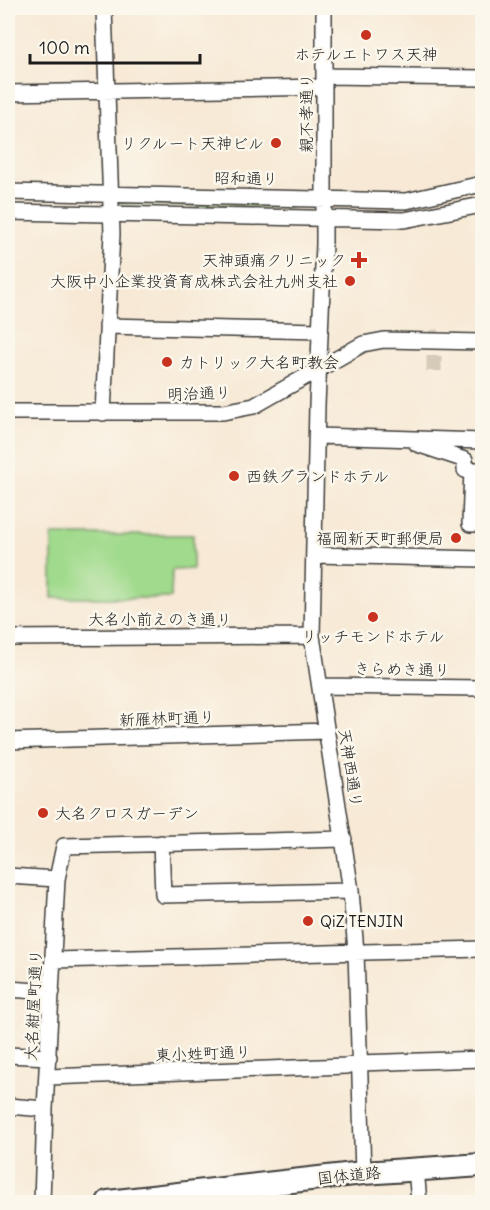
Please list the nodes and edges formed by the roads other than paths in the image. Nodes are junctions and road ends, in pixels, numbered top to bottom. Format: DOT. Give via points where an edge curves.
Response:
graph roads {
  1 [pos="104,8"];
  2 [pos="324,8"];
  3 [pos="483,78"];
  4 [pos="324,81"];
  5 [pos="106,92"];
  6 [pos="8,93"];
  7 [pos="483,184"];
  8 [pos="8,192"];
  9 [pos="110,194"];
  10 [pos="324,199"];
  11 [pos="483,205"];
  12 [pos="8,212"];
  13 [pos="111,214"];
  14 [pos="324,219"];
  15 [pos="107,326"];
  16 [pos="319,331"];
  17 [pos="483,342"];
  18 [pos="318,369"];
  19 [pos="8,412"];
  20 [pos="104,413"];
  21 [pos="317,436"];
  22 [pos="417,439"];
  23 [pos="483,441"];
  24 [pos="477,470"];
  25 [pos="483,524"];
  26 [pos="315,555"];
  27 [pos="483,559"];
  28 [pos="312,636"];
  29 [pos="8,638"];
  30 [pos="320,686"];
  31 [pos="483,688"];
  32 [pos="327,731"];
  33 [pos="8,741"];
  34 [pos="344,839"];
  35 [pos="161,843"];
  36 [pos="8,876"];
  37 [pos="57,879"];
  38 [pos="351,891"];
  39 [pos="483,949"];
  40 [pos="356,952"];
  41 [pos="54,960"];
  42 [pos="8,989"];
  43 [pos="52,992"];
  44 [pos="8,1055"];
  45 [pos="49,1057"];
  46 [pos="483,1059"];
  47 [pos="359,1064"];
  48 [pos="48,1077"];
  49 [pos="8,1106"];
  50 [pos="45,1109"];
  51 [pos="483,1164"];
  52 [pos="416,1169"];
  53 [pos="363,1173"];
  54 [pos="267,1193"];
  55 [pos="42,1203"];
  56 [pos="108,1203"];
  57 [pos="419,1203"];
  1 -- 5 [label="street"];
  2 -- 4 [label="street, 親不孝通り"];
  3 -- 4 [label="street"];
  4 -- 5 [label="street"];
  4 -- 10 [label="street, 親不孝通り"];
  5 -- 6 [label="street"];
  5 -- 9 [label="street"];
  7 -- 10 [label="street, 昭和通り" via="406,201"];
  8 -- 9 [label="street, 昭和通り"];
  9 -- 10 [label="street, 昭和通り"];
  9 -- 13 [label="street"];
  10 -- 14 [label="street, 親不孝通り"];
  11 -- 14 [label="street" via="404,220"];
  12 -- 13 [label="street"];
  13 -- 14 [label="street"];
  13 -- 15 [label="street"];
  14 -- 16 [label="street, 親不孝通り"];
  15 -- 16 [label="street"];
  15 -- 20 [label="street"];
  16 -- 18 [label="street, 天神西通り"];
  17 -- 18 [label="street, 明治通り" via="384,340 363,344"];
  18 -- 20 [label="street, 明治通り" via="254,406 223,412"];
  18 -- 21 [label="street, 天神西通り"];
  19 -- 20 [label="street, 明治通り"];
  21 -- 22 [label="street"];
  21 -- 26 [label="street, 天神西通り"];
  22 -- 23 [label="street"];
  22 -- 24 [label="street" via="417,444 465,460 465,470"];
  24 -- 25 [label="street" via="470,524"];
  26 -- 27 [label="street"];
  26 -- 28 [label="street, 天神西通り"];
  28 -- 29 [label="street, 大名小前えのき通り"];
  28 -- 30 [label="street, 天神西通り"];
  30 -- 31 [label="street, きらめき通り"];
  30 -- 32 [label="street, 天神西通り"];
  32 -- 33 [label="street, 新雁林町通り"];
  32 -- 34 [label="street, 天神西通り"];
  34 -- 35 [label="street"];
  34 -- 38 [label="street, 天神西通り"];
  35 -- 37 [label="street, 大名紺屋町通り" via="64,846"];
  35 -- 38 [label="street" via="163,895"];
  36 -- 37 [label="street"];
  37 -- 41 [label="street, 大名紺屋町通り"];
  38 -- 40 [label="street, 天神西通り"];
  39 -- 40 [label="street"];
  40 -- 41 [label="street"];
  40 -- 47 [label="street, 天神西通り"];
  41 -- 43 [label="street, 大名紺屋町通り"];
  42 -- 43 [label="street"];
  43 -- 45 [label="street, 大名紺屋町通り"];
  44 -- 45 [label="street"];
  45 -- 48 [label="street, 大名紺屋町通り"];
  46 -- 47 [label="street, 東小姓町通り"];
  47 -- 48 [label="street, 東小姓町通り"];
  47 -- 53 [label="street, 天神西通り"];
  48 -- 50 [label="street, 大名紺屋町通り"];
  49 -- 50 [label="street"];
  50 -- 55 [label="street, 大名紺屋町通り"];
  51 -- 52 [label="highway, 国体道路"];
  52 -- 53 [label="highway, 国体道路"];
  52 -- 57 [label="street"];
  53 -- 54 [label="highway, 国体道路"];
  54 -- 56 [label="highway, 国体道路"];
}
